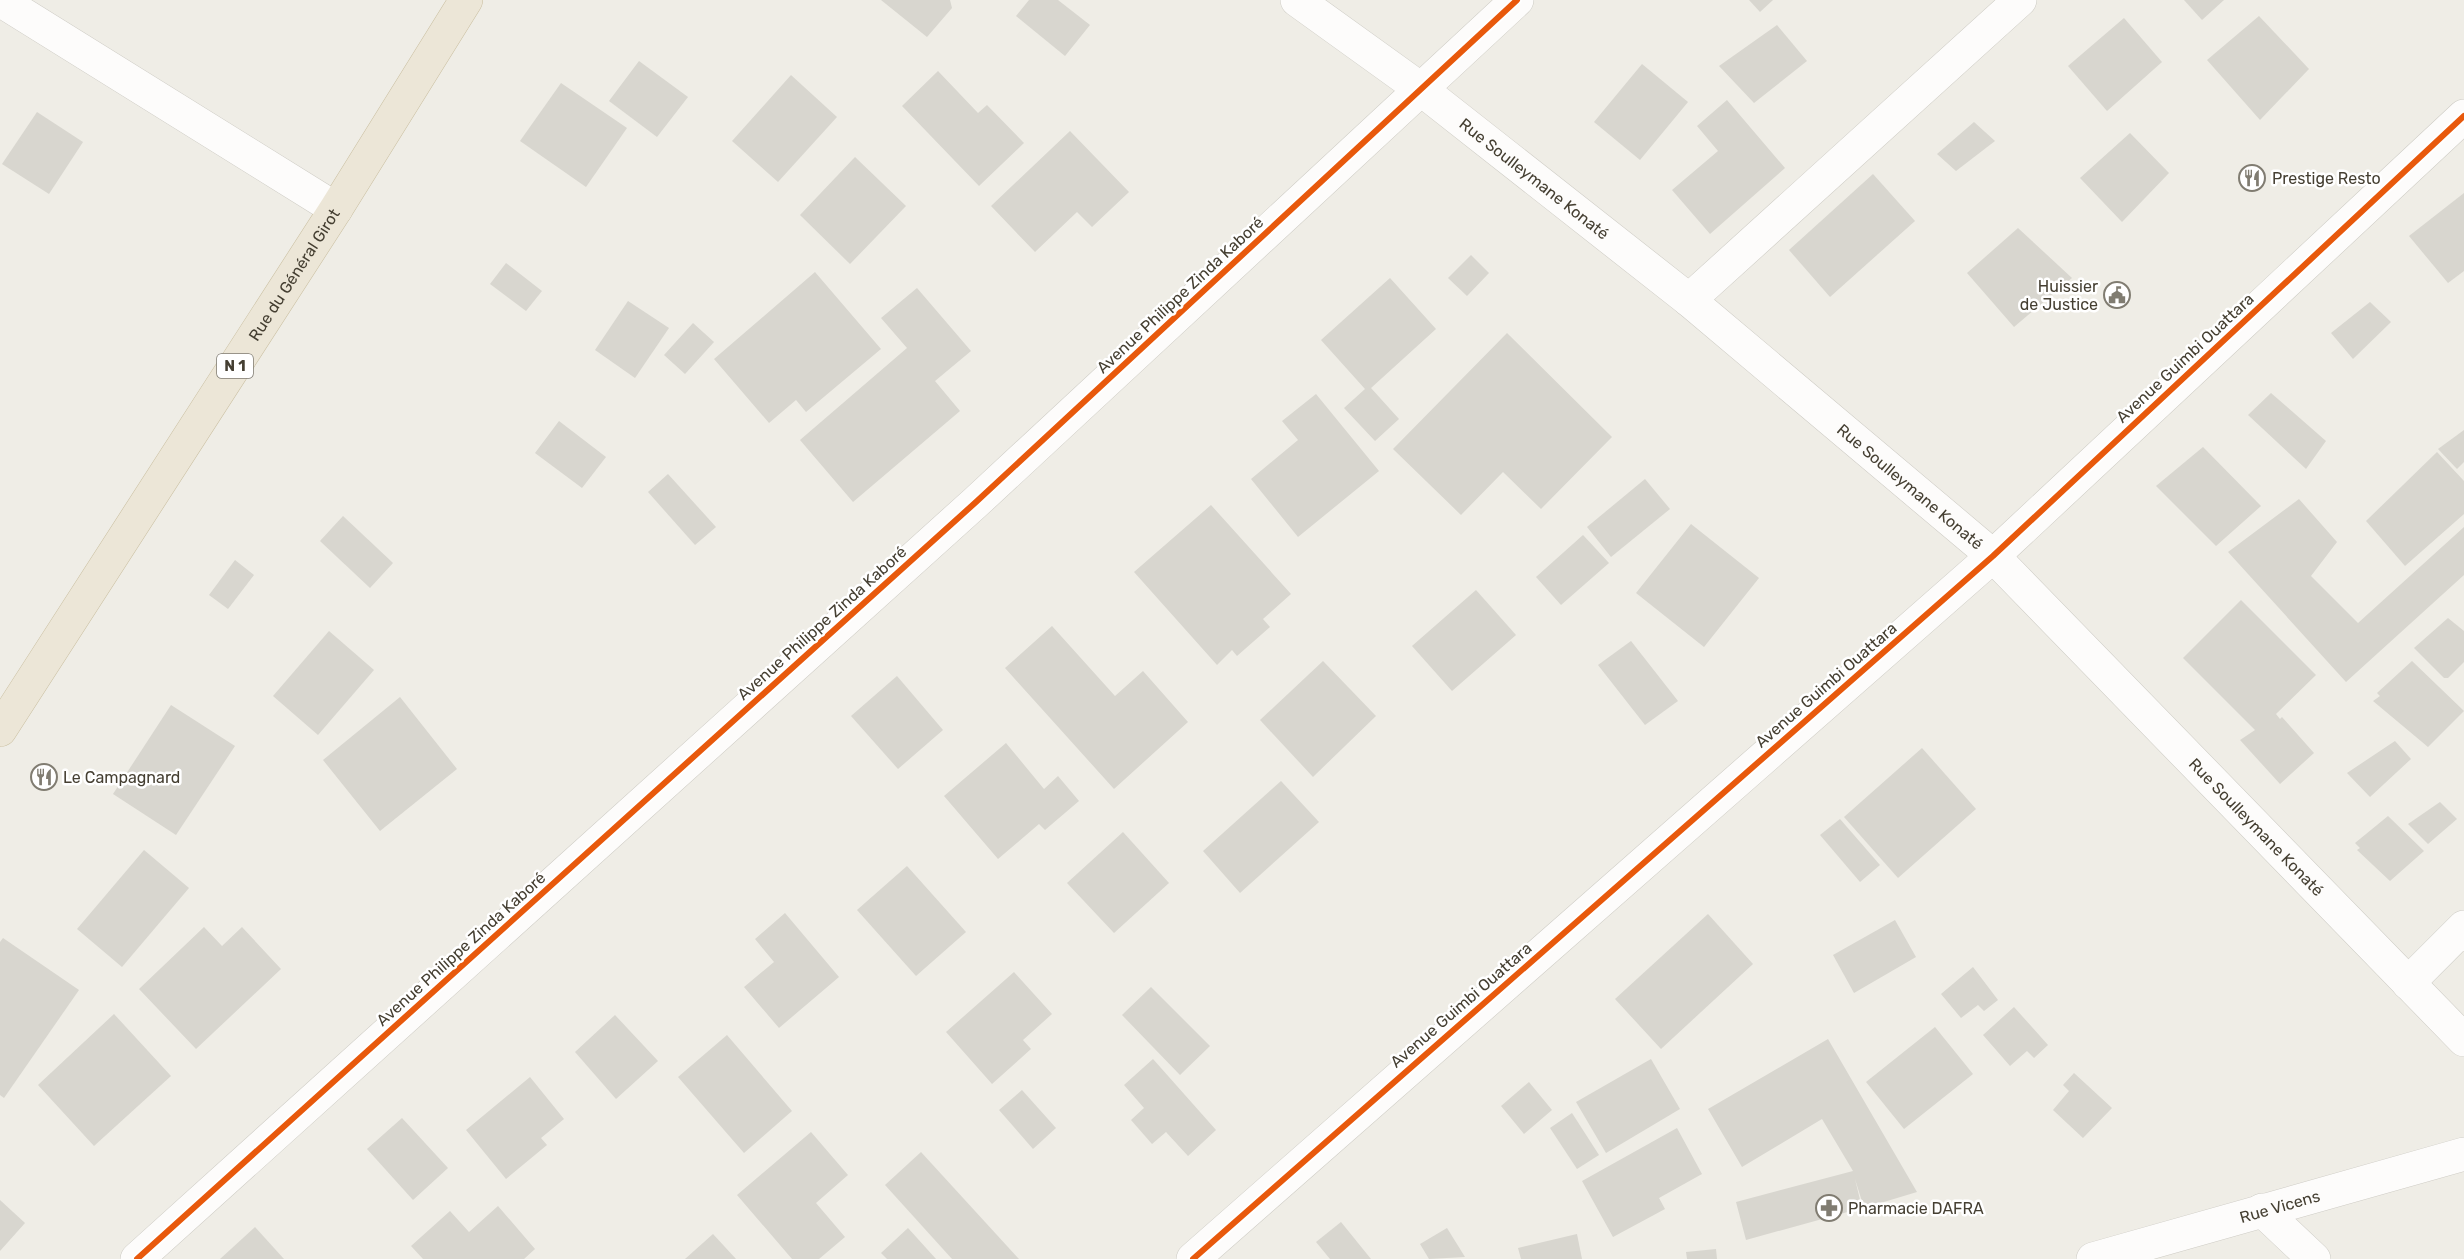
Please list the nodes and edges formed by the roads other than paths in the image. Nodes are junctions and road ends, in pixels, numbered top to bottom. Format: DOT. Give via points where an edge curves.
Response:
graph roads {
  1 [pos="0,0"];
  2 [pos="466,0"];
  3 [pos="1297,0"];
  4 [pos="1517,0"];
  5 [pos="2020,0"];
  6 [pos="1422,90"];
  7 [pos="2464,116"];
  8 [pos="336,209"];
  9 [pos="1689,300"];
  10 [pos="1993,556"];
  11 [pos="0,730"];
  12 [pos="2464,927"];
  13 [pos="2408,983"];
  14 [pos="2464,1040"];
  15 [pos="2464,1154"];
  16 [pos="2262,1210"];
  17 [pos="137,1259"];
  18 [pos="1193,1259"];
  19 [pos="2093,1259"];
  20 [pos="2314,1259"];
  1 -- 8 [label="street"];
  2 -- 8 [label="highway, Rue du Général Girot / N 1"];
  3 -- 6 [label="street, Rue Soulleymane Konaté"];
  4 -- 6 [label="street, Avenue Philippe Zinda Kaboré"];
  5 -- 9 [label="street"];
  6 -- 9 [label="street, Rue Soulleymane Konaté"];
  6 -- 17 [label="street, Avenue Philippe Zinda Kaboré" via="976,502"];
  7 -- 10 [label="street, Avenue Guimbi Ouattara"];
  8 -- 11 [label="highway, Rue du Général Girot / N 1"];
  9 -- 10 [label="street, Rue Soulleymane Konaté"];
  10 -- 13 [label="street, Rue Soulleymane Konaté"];
  10 -- 18 [label="street, Avenue Guimbi Ouattara"];
  12 -- 13 [label="street"];
  13 -- 14 [label="street, Rue Soulleymane Konaté"];
  15 -- 16 [label="street, Rue Vicens"];
  16 -- 19 [label="street, Rue Vicens"];
  16 -- 20 [label="street"];
}
